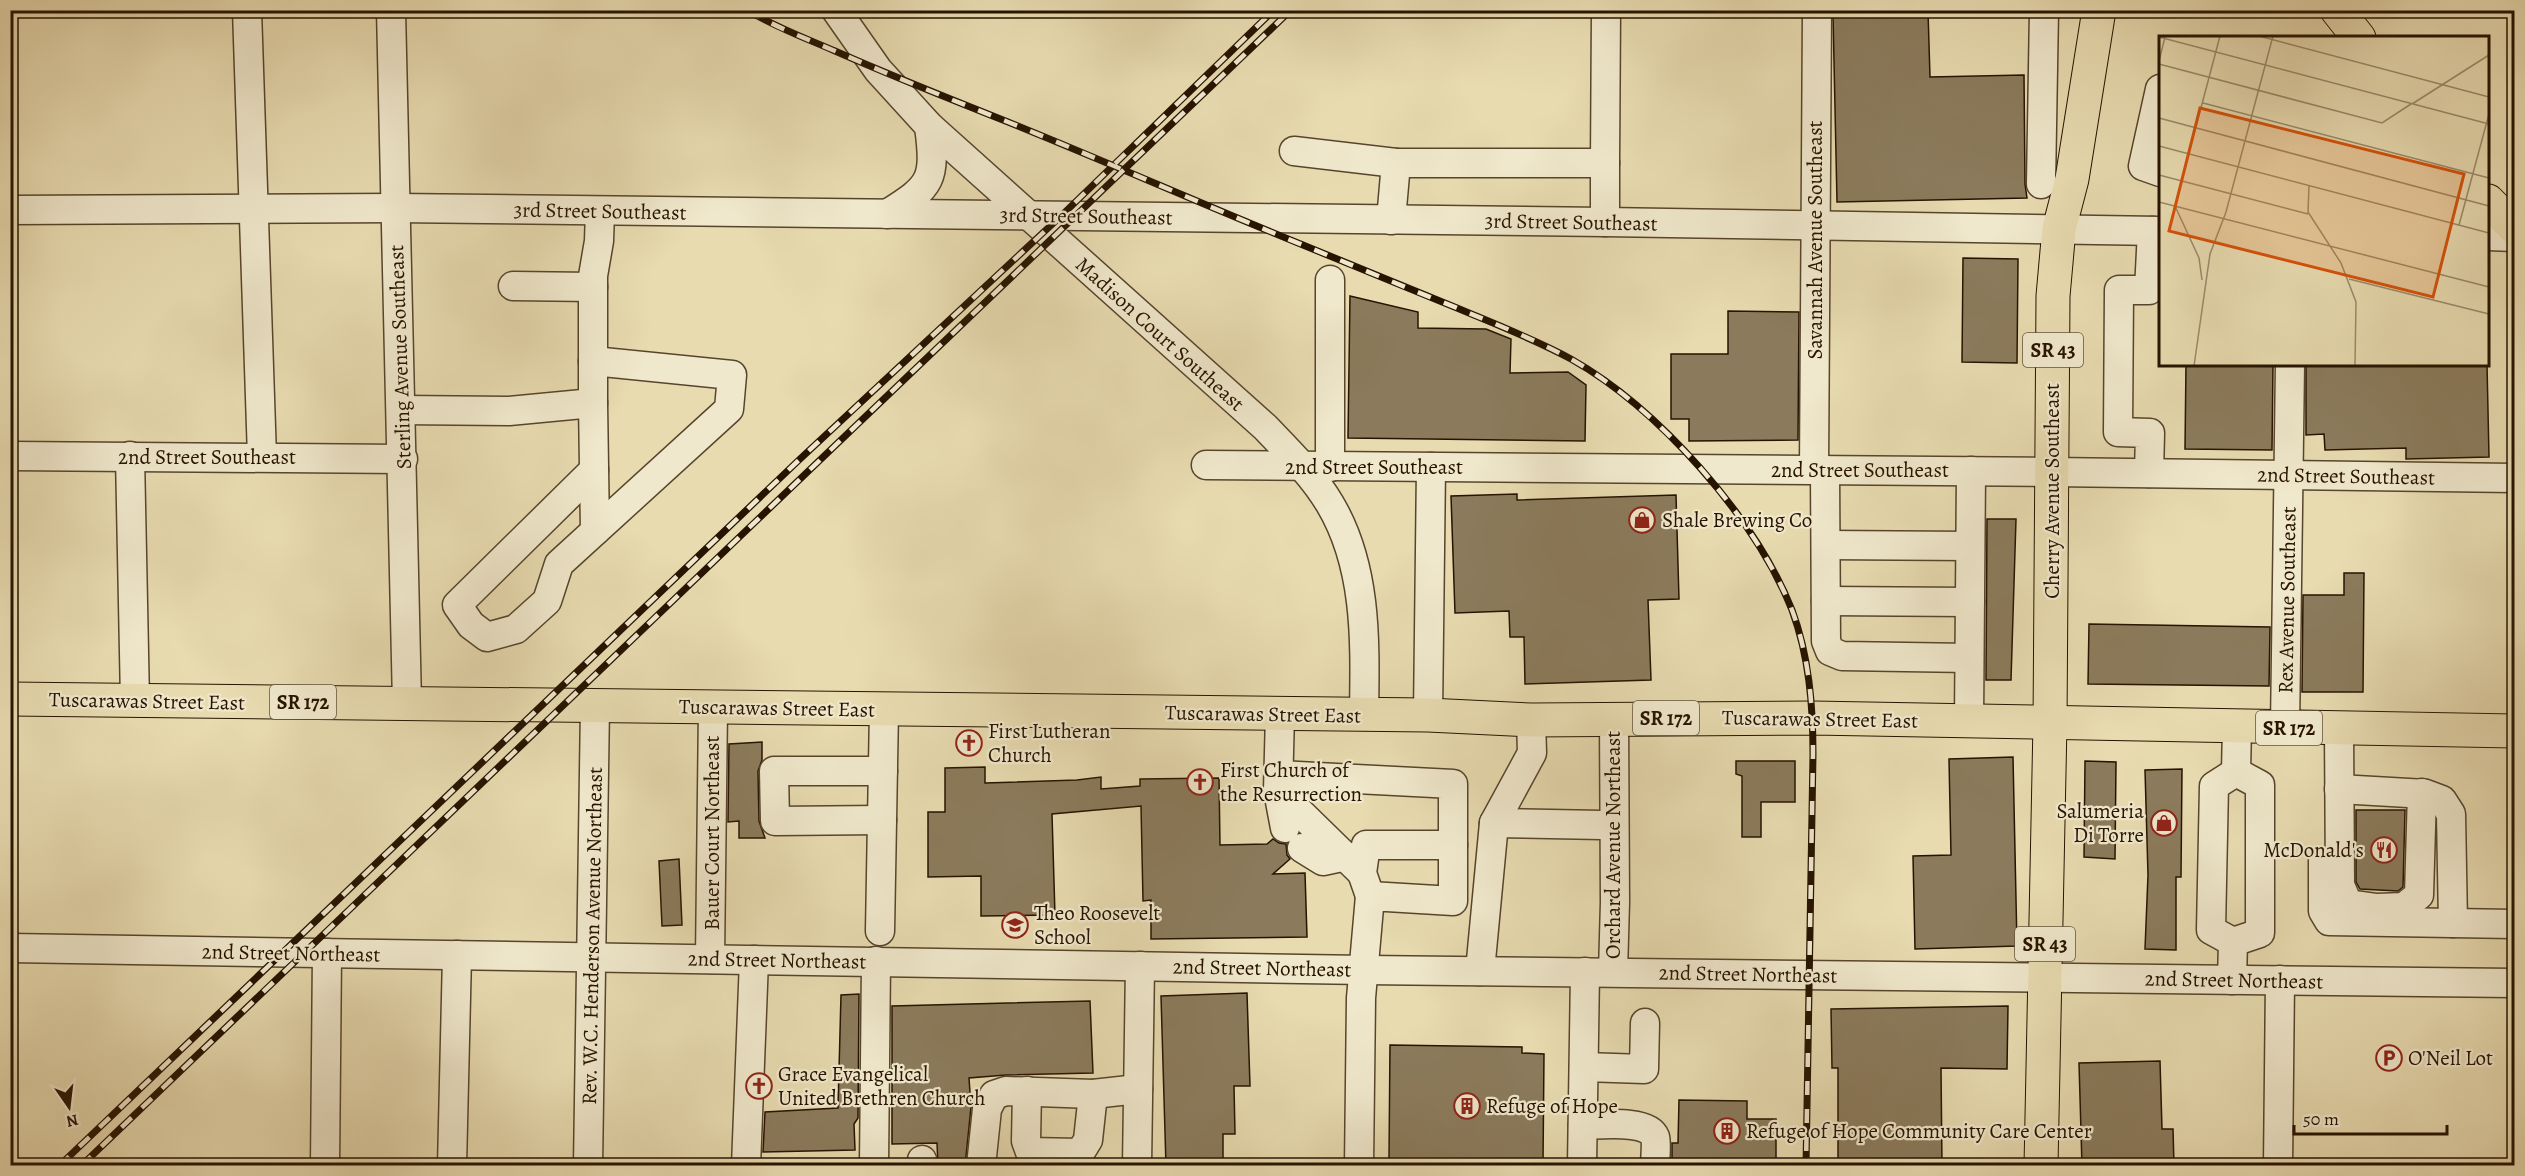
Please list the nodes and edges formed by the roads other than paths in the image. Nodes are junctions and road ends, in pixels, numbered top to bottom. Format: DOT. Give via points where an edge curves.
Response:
graph roads {
  1 [pos="247,10"];
  2 [pos="391,10"];
  3 [pos="836,10"];
  4 [pos="1606,10"];
  5 [pos="1817,10"];
  6 [pos="2044,10"];
  7 [pos="2099,10"];
  8 [pos="2337,10"];
  9 [pos="2357,36"];
  10 [pos="2159,94"];
  11 [pos="929,126"];
  12 [pos="1294,151"];
  13 [pos="1396,163"];
  14 [pos="1605,164"];
  15 [pos="2159,172"];
  16 [pos="2041,184"];
  17 [pos="2489,203"];
  18 [pos="254,208"];
  19 [pos="395,208"];
  20 [pos="10,210"];
  21 [pos="600,211"];
  22 [pos="887,214"];
  23 [pos="1028,216"];
  24 [pos="1391,220"];
  25 [pos="1605,222"];
  26 [pos="1815,225"];
  27 [pos="2514,227"];
  28 [pos="2059,229"];
  29 [pos="2156,231"];
  30 [pos="2489,236"];
  31 [pos="2514,237"];
  32 [pos="1330,280"];
  33 [pos="513,286"];
  34 [pos="593,287"];
  35 [pos="2155,290"];
  36 [pos="593,361"];
  37 [pos="2290,366"];
  38 [pos="593,403"];
  39 [pos="401,410"];
  40 [pos="10,456"];
  41 [pos="130,456"];
  42 [pos="262,457"];
  43 [pos="403,459"];
  44 [pos="1206,465"];
  45 [pos="1316,466"];
  46 [pos="1431,467"];
  47 [pos="594,470"];
  48 [pos="1820,470"];
  49 [pos="1971,471"];
  50 [pos="2052,472"];
  51 [pos="2149,473"];
  52 [pos="2288,475"];
  53 [pos="2514,478"];
  54 [pos="594,531"];
  55 [pos="1826,545"];
  56 [pos="1970,546"];
  57 [pos="1826,601"];
  58 [pos="1970,602"];
  59 [pos="1969,658"];
  60 [pos="10,699"];
  61 [pos="135,701"];
  62 [pos="407,703"];
  63 [pos="595,706"];
  64 [pos="713,708"];
  65 [pos="884,710"];
  66 [pos="1280,714"];
  67 [pos="1428,715"];
  68 [pos="1364,716"];
  69 [pos="1614,718"];
  70 [pos="1531,720"];
  71 [pos="1969,722"];
  72 [pos="2050,723"];
  73 [pos="2237,727"];
  74 [pos="2285,728"];
  75 [pos="2339,728"];
  76 [pos="2514,731"];
  77 [pos="883,771"];
  78 [pos="2236,772"];
  79 [pos="1278,783"];
  80 [pos="2422,793"];
  81 [pos="2340,799"];
  82 [pos="882,820"];
  83 [pos="1494,823"];
  84 [pos="1602,825"];
  85 [pos="1453,845"];
  86 [pos="1359,875"];
  87 [pos="2453,923"];
  88 [pos="2514,924"];
  89 [pos="880,931"];
  90 [pos="2233,942"];
  91 [pos="10,948"];
  92 [pos="327,953"];
  93 [pos="457,955"];
  94 [pos="592,958"];
  95 [pos="710,959"];
  96 [pos="754,960"];
  97 [pos="876,961"];
  98 [pos="1140,966"];
  99 [pos="1365,970"];
  100 [pos="1480,971"];
  101 [pos="1599,972"];
  102 [pos="2044,977"];
  103 [pos="2232,980"];
  104 [pos="2280,980"];
  105 [pos="2514,984"];
  106 [pos="1645,1023"];
  107 [pos="1584,1067"];
  108 [pos="1138,1089"];
  109 [pos="1027,1092"];
  110 [pos="1093,1094"];
  111 [pos="1583,1125"];
  112 [pos="325,1166"];
  113 [pos="452,1166"];
  114 [pos="588,1166"];
  115 [pos="746,1166"];
  116 [pos="873,1166"];
  117 [pos="981,1166"];
  118 [pos="1137,1166"];
  119 [pos="1359,1166"];
  120 [pos="1582,1166"];
  121 [pos="1655,1166"];
  122 [pos="2041,1166"];
  123 [pos="2278,1166"];
  1 -- 18 [label="street"];
  2 -- 19 [label="street, Sterling Avenue Southeast"];
  3 -- 11 [label="street, Madison Court Southeast" via="878,70"];
  4 -- 14 [label="street"];
  5 -- 26 [label="street, Savannah Avenue Southeast"];
  6 -- 16 [label="street"];
  7 -- 28 [label="main road, Cherry Avenue Southeast / SR 43" via="2072,179"];
  8 -- 9 [label="main road"];
  10 -- 15 [label="street" via="2143,166"];
  11 -- 22 [label="street" via="933,159 929,180 916,196"];
  11 -- 23 [label="street, Madison Court Southeast"];
  12 -- 13 [label="street"];
  13 -- 14 [label="street"];
  13 -- 24 [label="street"];
  14 -- 25 [label="street"];
  17 -- 27 [label="main road"];
  18 -- 19 [label="street, 3rd Street Southeast"];
  18 -- 20 [label="street, 3rd Street Southeast"];
  18 -- 42 [label="street"];
  19 -- 21 [label="street, 3rd Street Southeast"];
  19 -- 39 [label="street, Sterling Avenue Southeast"];
  21 -- 22 [label="street, 3rd Street Southeast"];
  21 -- 34 [label="street"];
  22 -- 23 [label="street, 3rd Street Southeast"];
  23 -- 24 [label="street, 3rd Street Southeast"];
  23 -- 45 [label="street, Madison Court Southeast" via="1265,427"];
  24 -- 25 [label="street, 3rd Street Southeast"];
  25 -- 26 [label="street, 3rd Street Southeast"];
  26 -- 28 [label="street, 3rd Street Southeast"];
  26 -- 48 [label="street, Savannah Avenue Southeast"];
  28 -- 29 [label="street, 3rd Street Southeast"];
  28 -- 50 [label="main road, Cherry Avenue Southeast / SR 43" via="2053,296"];
  29 -- 35 [label="street"];
  30 -- 31 [label="street"];
  32 -- 45 [label="street"];
  33 -- 34 [label="street"];
  34 -- 36 [label="street"];
  35 -- 51 [label="street" via="2119,290 2118,432 2150,433"];
  36 -- 38 [label="street"];
  36 -- 54 [label="street" via="732,375 729,409"];
  37 -- 52 [label="street, Rex Avenue Southeast"];
  38 -- 39 [label="street" via="509,411"];
  38 -- 47 [label="street"];
  39 -- 43 [label="street, Sterling Avenue Southeast"];
  40 -- 41 [label="street, 2nd Street Southeast"];
  41 -- 42 [label="street, 2nd Street Southeast"];
  41 -- 61 [label="street"];
  42 -- 43 [label="street, 2nd Street Southeast"];
  43 -- 62 [label="street, Sterling Avenue Southeast"];
  44 -- 45 [label="street, 2nd Street Southeast"];
  45 -- 46 [label="street, 2nd Street Southeast"];
  45 -- 68 [label="street, Madison Court Southeast" via="1353,560 1364,619"];
  46 -- 48 [label="street, 2nd Street Southeast"];
  46 -- 67 [label="street"];
  47 -- 54 [label="street"];
  47 -- 54 [label="street" via="457,605 471,625 487,637 516,629 547,601 559,564"];
  48 -- 49 [label="street, 2nd Street Southeast"];
  48 -- 55 [label="street, Savannah Avenue Southeast"];
  49 -- 50 [label="street, 2nd Street Southeast"];
  49 -- 56 [label="street"];
  50 -- 51 [label="street, 2nd Street Southeast"];
  50 -- 72 [label="main road, Cherry Avenue Southeast / SR 43"];
  51 -- 52 [label="street, 2nd Street Southeast"];
  52 -- 53 [label="street, 2nd Street Southeast"];
  52 -- 74 [label="street, Rex Avenue Southeast"];
  55 -- 56 [label="street"];
  55 -- 57 [label="street, Savannah Avenue Southeast"];
  56 -- 58 [label="street"];
  57 -- 58 [label="street"];
  57 -- 59 [label="street, Savannah Avenue Southeast" via="1826,641 1835,655"];
  58 -- 59 [label="street"];
  59 -- 71 [label="street"];
  60 -- 61 [label="main road, Tuscarawas Street East / SR 172"];
  61 -- 62 [label="main road, Tuscarawas Street East / SR 172"];
  62 -- 63 [label="main road, Tuscarawas Street East / SR 172"];
  63 -- 64 [label="main road, Tuscarawas Street East / SR 172"];
  63 -- 94 [label="street, Rev. W.C. Henderson Avenue Northeast"];
  64 -- 65 [label="main road, Tuscarawas Street East / SR 172"];
  64 -- 95 [label="street, Bauer Court Northeast"];
  65 -- 66 [label="main road, Tuscarawas Street East / SR 172"];
  65 -- 77 [label="street"];
  66 -- 68 [label="main road, Tuscarawas Street East / SR 172"];
  66 -- 79 [label="street"];
  67 -- 68 [label="main road, Tuscarawas Street East / SR 172"];
  67 -- 70 [label="main road, Tuscarawas Street East / SR 172"];
  69 -- 70 [label="main road, Tuscarawas Street East / SR 172"];
  69 -- 71 [label="main road, Tuscarawas Street East / SR 172"];
  69 -- 101 [label="street, Orchard Avenue Northeast" via="1615,902"];
  70 -- 83 [label="street" via="1532,753"];
  71 -- 72 [label="main road, Tuscarawas Street East / SR 172"];
  72 -- 73 [label="main road, Tuscarawas Street East / SR 172"];
  72 -- 102 [label="main road, SR 43"];
  73 -- 74 [label="main road, Tuscarawas Street East / SR 172"];
  73 -- 78 [label="street"];
  74 -- 75 [label="main road, Tuscarawas Street East / SR 172"];
  75 -- 76 [label="main road, Tuscarawas Street East / SR 172"];
  75 -- 81 [label="street"];
  77 -- 82 [label="street"];
  77 -- 82 [label="street" via="774,771 775,821"];
  78 -- 90 [label="street" via="2214,786 2211,930"];
  78 -- 90 [label="street" via="2260,785 2259,933"];
  79 -- 85 [label="street" via="1453,784"];
  79 -- 86 [label="street"];
  79 -- 86 [label="street" via="1294,838 1323,861"];
  80 -- 81 [label="street"];
  80 -- 81 [label="street" via="2419,895 2404,907 2348,904 2340,885"];
  80 -- 87 [label="street" via="2442,800 2451,814"];
  81 -- 87 [label="street" via="2323,824 2323,911 2329,921"];
  82 -- 89 [label="street"];
  83 -- 84 [label="street"];
  83 -- 100 [label="street"];
  85 -- 86 [label="street" via="1366,845"];
  85 -- 86 [label="street" via="1453,901"];
  86 -- 99 [label="street"];
  87 -- 88 [label="street"];
  90 -- 103 [label="street"];
  91 -- 92 [label="street, 2nd Street Northeast"];
  92 -- 93 [label="street, 2nd Street Northeast"];
  92 -- 112 [label="street"];
  93 -- 94 [label="street, 2nd Street Northeast"];
  93 -- 113 [label="street"];
  94 -- 95 [label="street, 2nd Street Northeast"];
  94 -- 114 [label="street, Rev. W.C. Henderson Avenue Northeast"];
  95 -- 96 [label="street, 2nd Street Northeast"];
  96 -- 97 [label="street, 2nd Street Northeast"];
  96 -- 115 [label="street"];
  97 -- 98 [label="street, 2nd Street Northeast"];
  97 -- 116 [label="street"];
  98 -- 99 [label="street, 2nd Street Northeast"];
  98 -- 108 [label="street"];
  99 -- 100 [label="street, 2nd Street Northeast"];
  99 -- 119 [label="street" via="1361,998"];
  100 -- 101 [label="street, 2nd Street Northeast"];
  101 -- 102 [label="street, 2nd Street Northeast"];
  101 -- 107 [label="street, Orchard Avenue Northeast"];
  102 -- 103 [label="street, 2nd Street Northeast"];
  102 -- 122 [label="main road, SR 43"];
  103 -- 104 [label="street, 2nd Street Northeast"];
  104 -- 105 [label="street, 2nd Street Northeast"];
  104 -- 123 [label="street"];
  106 -- 107 [label="street" via="1644,1069"];
  107 -- 111 [label="street, Orchard Avenue Northeast"];
  108 -- 110 [label="street"];
  108 -- 118 [label="street"];
  109 -- 110 [label="street"];
  109 -- 110 [label="street" via="1026,1141 1030,1152 1080,1153 1088,1140"];
  109 -- 117 [label="street" via="994,1095 987,1110"];
  111 -- 120 [label="street, Orchard Avenue Northeast"];
  111 -- 121 [label="street" via="1637,1125 1649,1130 1655,1138"];
}
